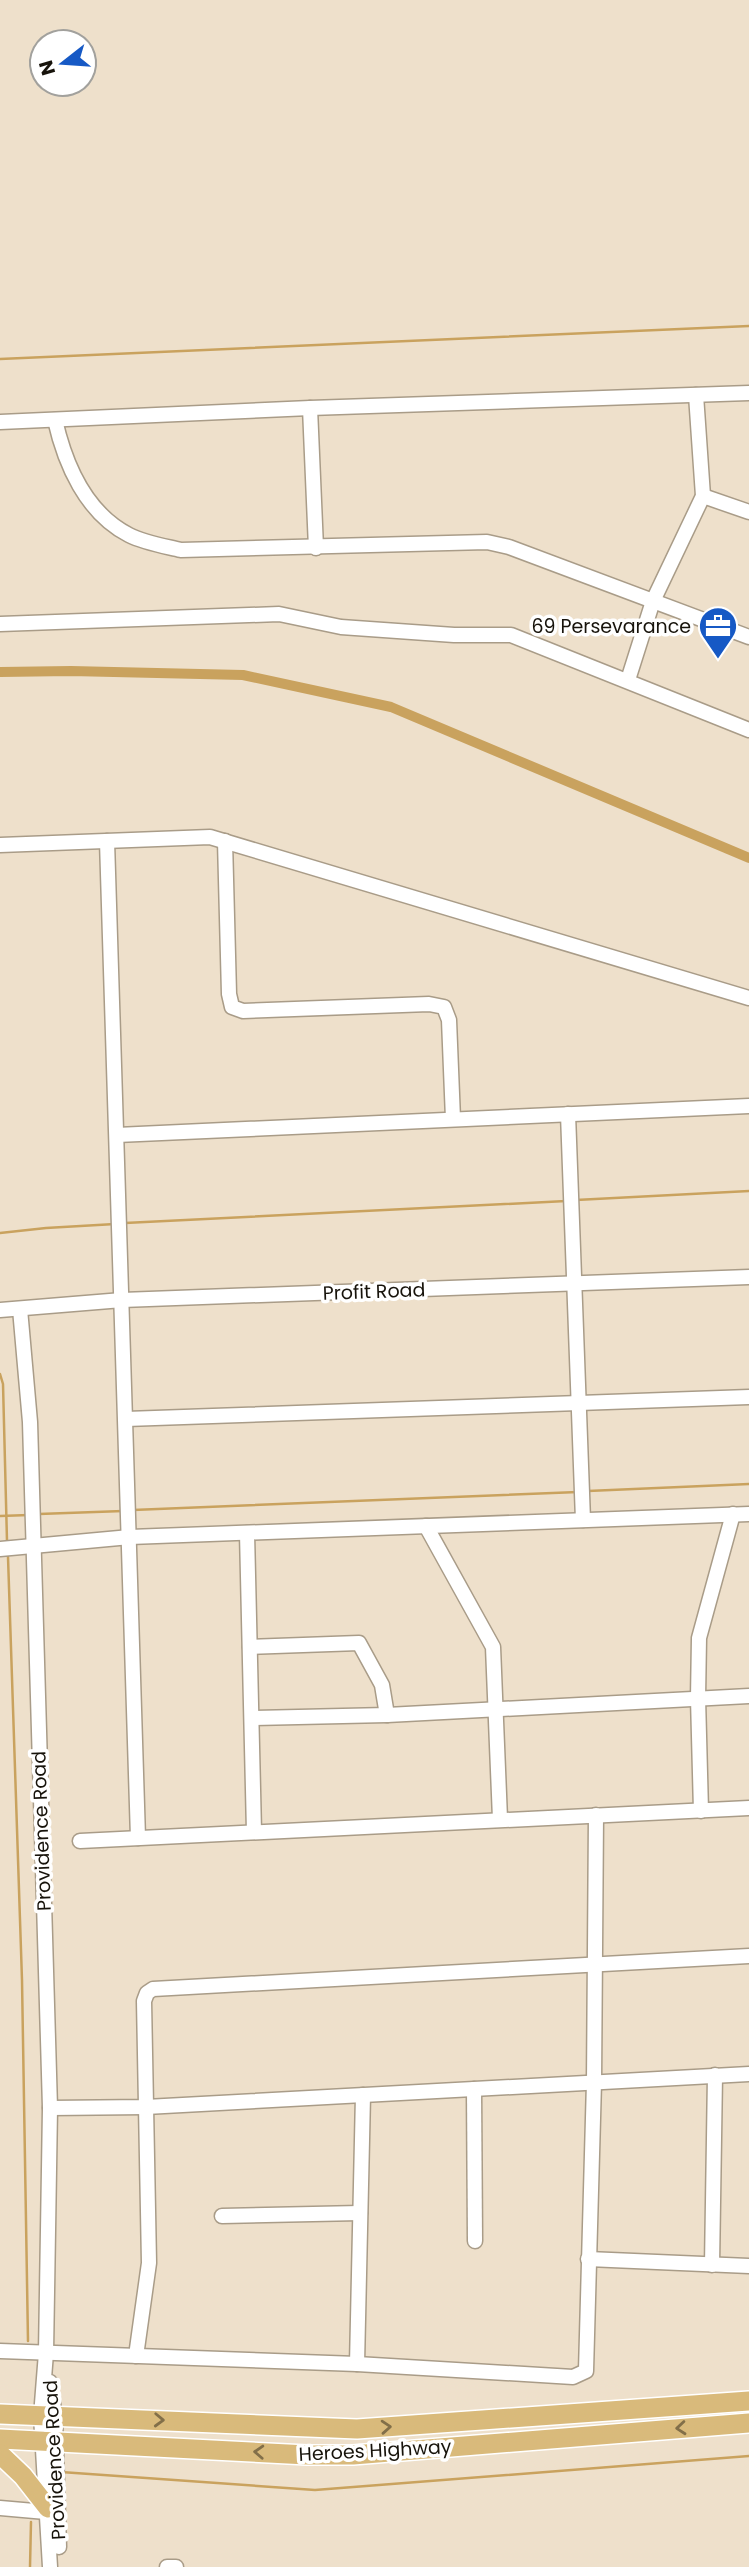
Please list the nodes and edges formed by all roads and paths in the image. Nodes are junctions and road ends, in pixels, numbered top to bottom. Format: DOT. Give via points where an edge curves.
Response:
graph roads {
  1 [pos="749,393"];
  2 [pos="695,396"];
  3 [pos="310,408"];
  4 [pos="55,420"];
  5 [pos="0,422"];
  6 [pos="703,496"];
  7 [pos="749,512"];
  8 [pos="316,548"];
  9 [pos="653,601"];
  10 [pos="0,624"];
  11 [pos="749,637"];
  12 [pos="628,680"];
  13 [pos="749,730"];
  14 [pos="107,841"];
  15 [pos="225,841"];
  16 [pos="0,845"];
  17 [pos="749,998"];
  18 [pos="749,1106"];
  19 [pos="568,1114"];
  20 [pos="453,1119"];
  21 [pos="117,1135"];
  22 [pos="749,1277"];
  23 [pos="576,1283"];
  24 [pos="122,1300"];
  25 [pos="20,1309"];
  26 [pos="0,1310"];
  27 [pos="749,1397"];
  28 [pos="579,1402"];
  29 [pos="126,1419"];
  30 [pos="733,1514"];
  31 [pos="749,1514"];
  32 [pos="583,1520"];
  33 [pos="426,1526"];
  34 [pos="247,1533"];
  35 [pos="130,1537"];
  36 [pos="32,1547"];
  37 [pos="0,1549"];
  38 [pos="250,1647"];
  39 [pos="749,1696"];
  40 [pos="698,1698"];
  41 [pos="497,1708"];
  42 [pos="387,1715"];
  43 [pos="253,1718"];
  44 [pos="749,1808"];
  45 [pos="701,1811"];
  46 [pos="596,1815"];
  47 [pos="500,1819"];
  48 [pos="254,1832"];
  49 [pos="138,1838"];
  50 [pos="80,1841"];
  51 [pos="749,1955"];
  52 [pos="595,1964"];
  53 [pos="749,2074"];
  54 [pos="715,2076"];
  55 [pos="594,2082"];
  56 [pos="474,2089"];
  57 [pos="363,2095"];
  58 [pos="146,2107"];
  59 [pos="50,2108"];
  60 [pos="360,2213"];
  61 [pos="222,2216"];
  62 [pos="475,2241"];
  63 [pos="588,2259"];
  64 [pos="712,2265"];
  65 [pos="749,2266"];
  66 [pos="0,2351"];
  67 [pos="46,2353"];
  68 [pos="136,2356"];
  69 [pos="357,2364"];
  70 [pos="749,2401"];
  71 [pos="0,2414"];
  72 [pos="65,2417"];
  73 [pos="749,2423"];
  74 [pos="0,2439"];
  75 [pos="56,2442"];
  76 [pos="0,2454"];
  77 [pos="0,2508"];
  78 [pos="52,2511"];
  79 [pos="50,2567"];
  80 [pos="60,2567"];
  81 [pos="167,2567"];
  82 [pos="176,2567"];
  1 -- 2 [label="street"];
  2 -- 3 [label="street"];
  2 -- 6 [label="street"];
  3 -- 4 [label="street"];
  3 -- 8 [label="street"];
  4 -- 5 [label="street"];
  4 -- 8 [label="street" via="70,469 89,501 129,535 181,550"];
  6 -- 7 [label="street"];
  6 -- 9 [label="street"];
  8 -- 9 [label="street" via="487,542"];
  9 -- 11 [label="street"];
  9 -- 12 [label="street"];
  10 -- 12 [label="street" via="279,614 341,627 511,635"];
  12 -- 13 [label="street"];
  14 -- 15 [label="street" via="210,837"];
  14 -- 16 [label="street"];
  14 -- 21 [label="street"];
  15 -- 17 [label="street"];
  15 -- 20 [label="street" via="232,1007 243,1011 444,1007 449,1020"];
  18 -- 19 [label="street"];
  19 -- 20 [label="street"];
  19 -- 23 [label="street"];
  20 -- 21 [label="street"];
  21 -- 24 [label="street"];
  22 -- 23 [label="street, Profit Road"];
  23 -- 24 [label="street, Profit Road"];
  23 -- 28 [label="street"];
  24 -- 25 [label="street, Profit Road"];
  24 -- 29 [label="street"];
  25 -- 26 [label="street, Profit Road"];
  25 -- 36 [label="street, Providence Road" via="30,1422"];
  27 -- 28 [label="street"];
  28 -- 29 [label="street"];
  28 -- 32 [label="street"];
  29 -- 35 [label="street"];
  30 -- 31 [label="street"];
  30 -- 32 [label="street"];
  30 -- 40 [label="street" via="699,1638"];
  32 -- 33 [label="street"];
  33 -- 34 [label="street"];
  33 -- 41 [label="street" via="493,1647"];
  34 -- 35 [label="street"];
  34 -- 38 [label="street"];
  35 -- 36 [label="street"];
  35 -- 49 [label="street"];
  36 -- 37 [label="street"];
  36 -- 59 [label="street, Providence Road"];
  38 -- 42 [label="street" via="359,1643 382,1685"];
  38 -- 43 [label="street"];
  39 -- 40 [label="street"];
  40 -- 41 [label="street"];
  40 -- 45 [label="street"];
  41 -- 42 [label="street"];
  41 -- 47 [label="street"];
  42 -- 43 [label="street"];
  43 -- 48 [label="street"];
  44 -- 45 [label="street"];
  45 -- 46 [label="street"];
  46 -- 47 [label="street"];
  46 -- 52 [label="street"];
  47 -- 48 [label="street"];
  48 -- 49 [label="street"];
  49 -- 50 [label="street"];
  51 -- 52 [label="street"];
  52 -- 55 [label="street"];
  52 -- 58 [label="street" via="153,1989 144,2001"];
  53 -- 54 [label="street"];
  54 -- 55 [label="street"];
  54 -- 64 [label="street"];
  55 -- 56 [label="street"];
  55 -- 63 [label="street"];
  56 -- 57 [label="street"];
  56 -- 62 [label="street"];
  57 -- 58 [label="street"];
  57 -- 60 [label="street"];
  58 -- 59 [label="street"];
  58 -- 68 [label="street" via="149,2263"];
  59 -- 67 [label="street, Providence Road"];
  60 -- 61 [label="street"];
  60 -- 69 [label="street"];
  63 -- 64 [label="street"];
  63 -- 69 [label="street" via="588,2357 586,2371 573,2377"];
  64 -- 65 [label="street"];
  66 -- 67 [label="street"];
  67 -- 68 [label="street"];
  67 -- 72 [label="street, Providence Road"];
  68 -- 69 [label="street"];
  72 -- 70 [label="main road, Heroes Highway, one-way" via="357,2429"];
  71 -- 72 [label="main road, Heroes Highway"];
  72 -- 75 [label="street, Providence Road"];
  73 -- 75 [label="main road, Heroes Highway, one-way" via="352,2455"];
  74 -- 75 [label="main road, Heroes Highway"];
  75 -- 78 [label="street, Providence Road"];
  76 -- 78 [label="main road"];
  77 -- 78 [label="street"];
  78 -- 79 [label="street, Providence Road"];
  78 -- 80 [label="street, Providence Road"];
  81 -- 82 [label="street"];
}
